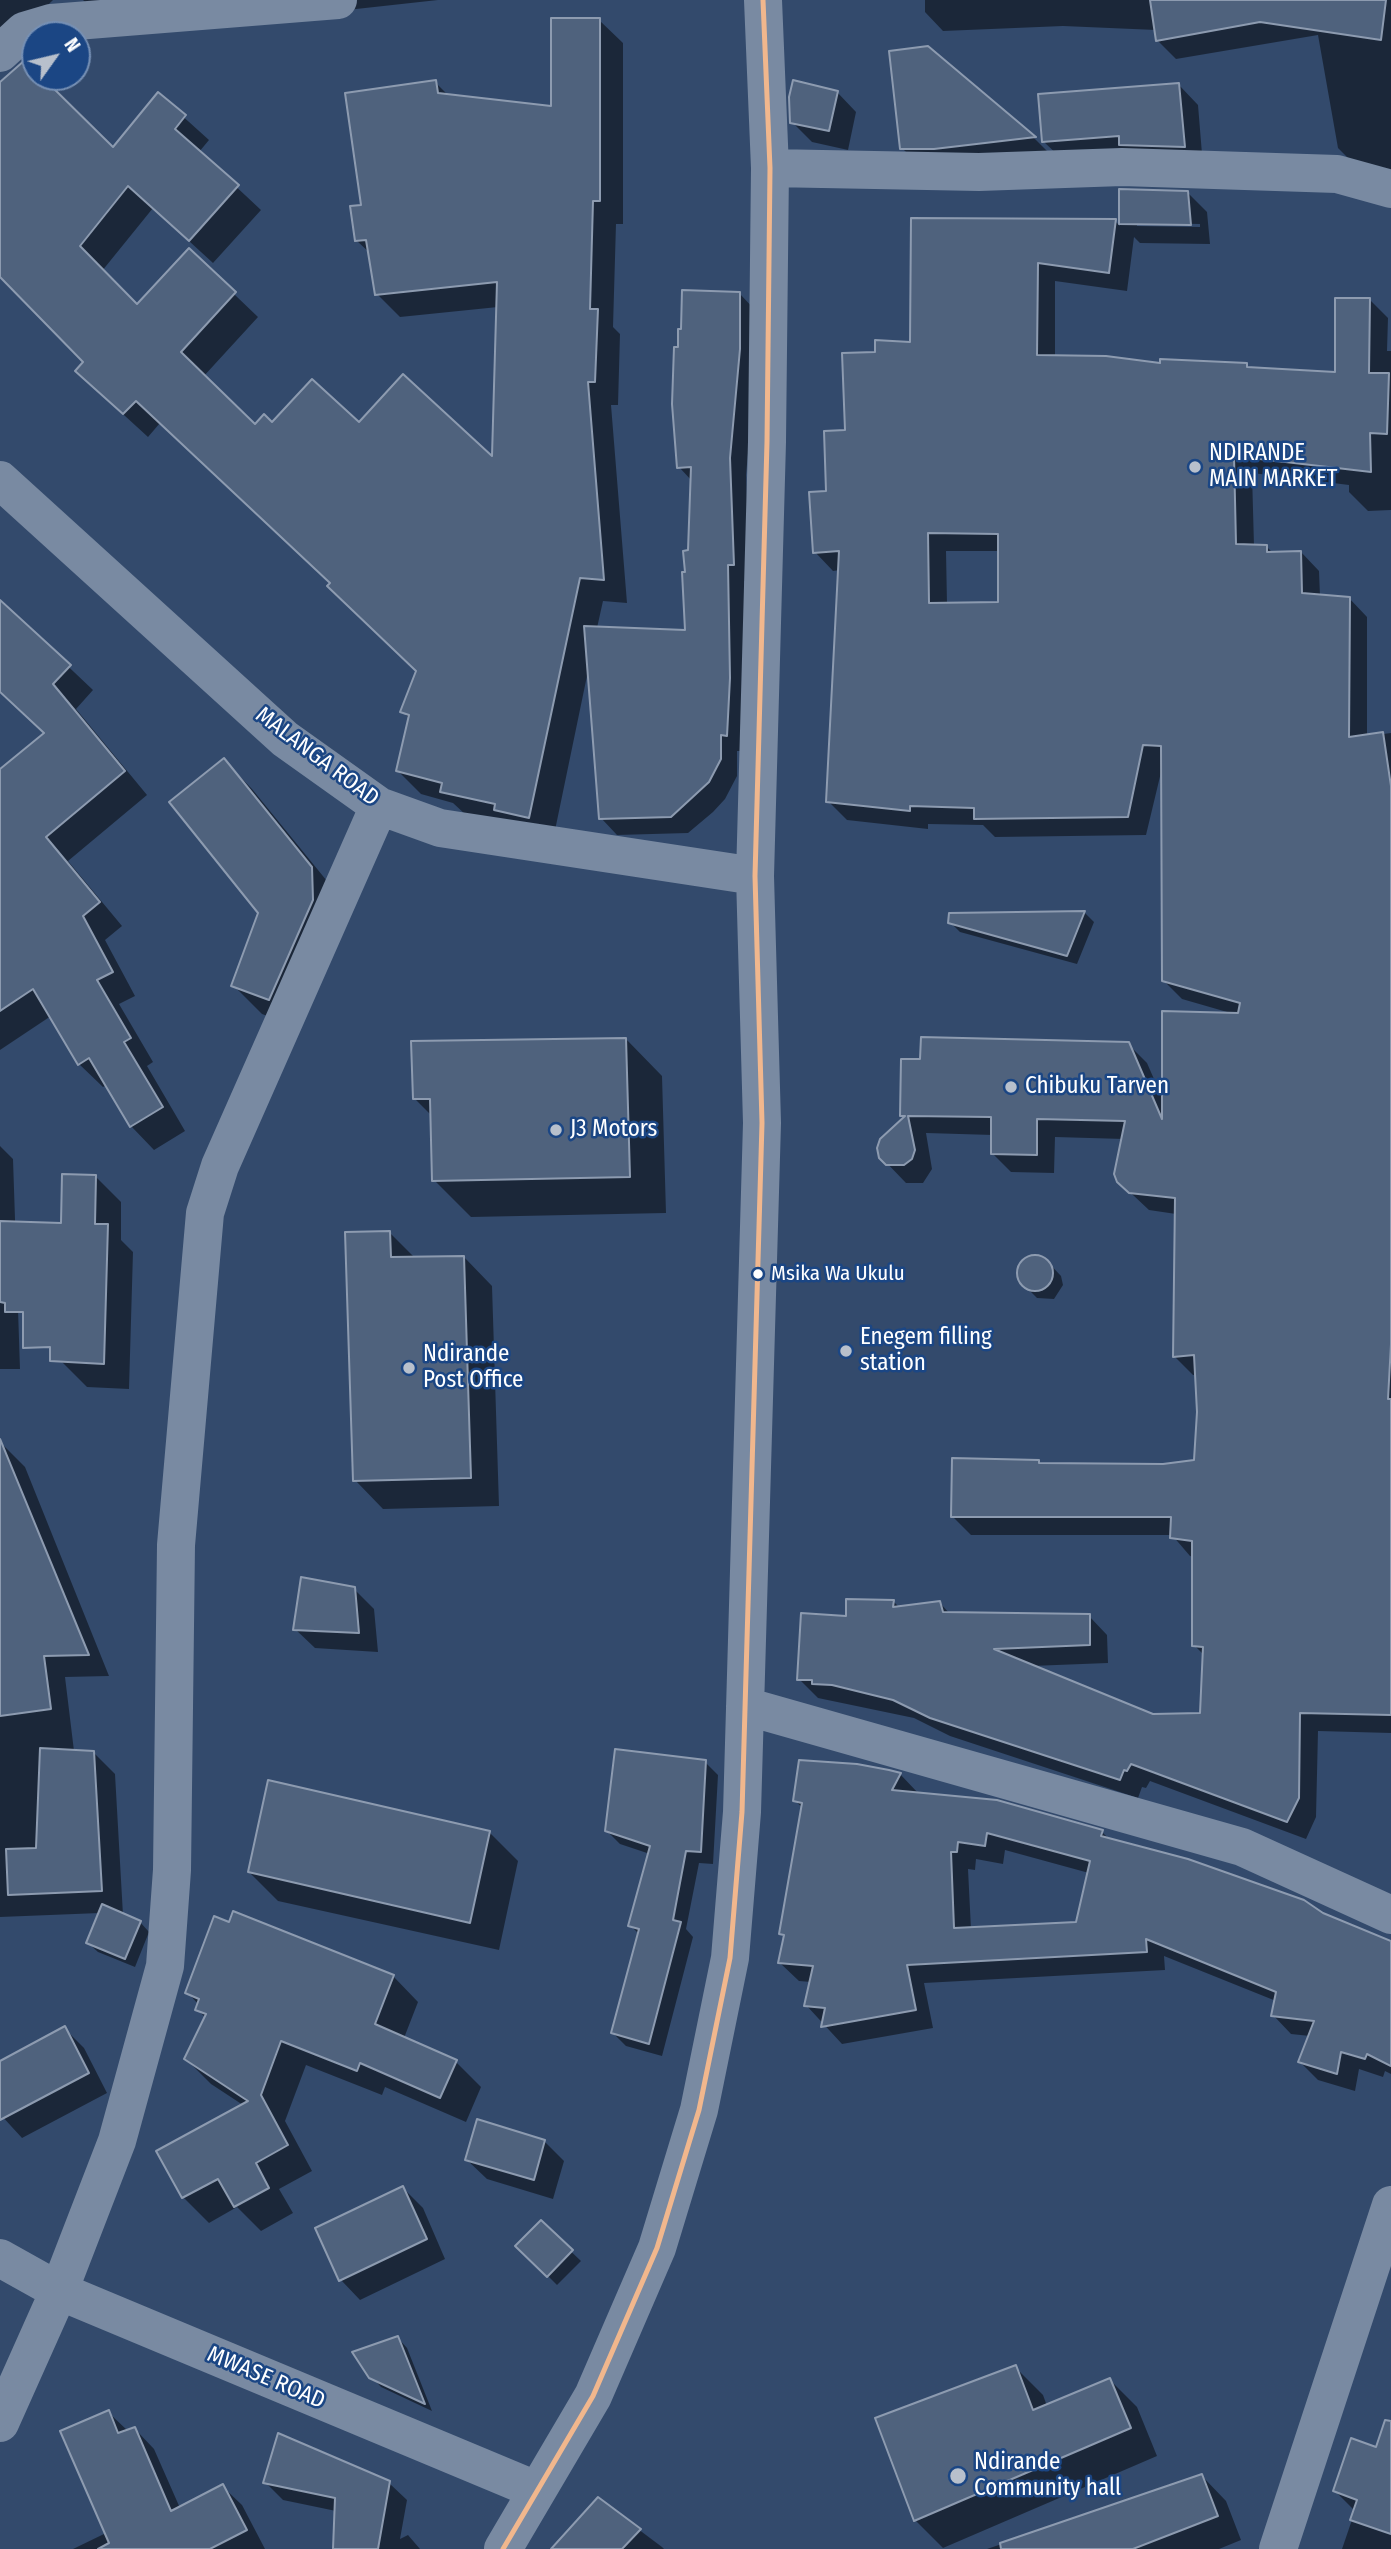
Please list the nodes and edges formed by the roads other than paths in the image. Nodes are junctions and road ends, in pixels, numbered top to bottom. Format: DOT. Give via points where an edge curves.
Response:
graph roads {
  1 [pos="338,0"];
  2 [pos="763,0"];
  3 [pos="0,53"];
  4 [pos="770,168"];
  5 [pos="1391,189"];
  6 [pos="0,480"];
  7 [pos="379,806"];
  8 [pos="755,876"];
  9 [pos="745,1706"];
  10 [pos="1391,1915"];
  11 [pos="1391,2205"];
  12 [pos="0,2258"];
  13 [pos="59,2291"];
  14 [pos="0,2423"];
  15 [pos="536,2490"];
  16 [pos="503,2549"];
  17 [pos="1278,2549"];
  1 -- 3 [label="street" via="51,23 24,32"];
  2 -- 4 [label="street"];
  4 -- 5 [label="street" via="979,172 1122,167 1337,174"];
  4 -- 8 [label="street"];
  6 -- 7 [label="street, MALANGA ROAD" via="285,739"];
  7 -- 8 [label="street, MALANGA ROAD" via="440,828"];
  7 -- 13 [label="street" via="220,1166 205,1213 176,1545 172,1870 165,1966 117,2141"];
  8 -- 9 [label="street" via="762,1123"];
  9 -- 10 [label="street" via="1242,1847"];
  9 -- 15 [label="street" via="730,1958 699,2110 652,2260 593,2396"];
  11 -- 17 [label="street"];
  12 -- 13 [label="street, MWASE ROAD"];
  13 -- 14 [label="street"];
  13 -- 15 [label="street, MWASE ROAD"];
  15 -- 16 [label="street"];
}
